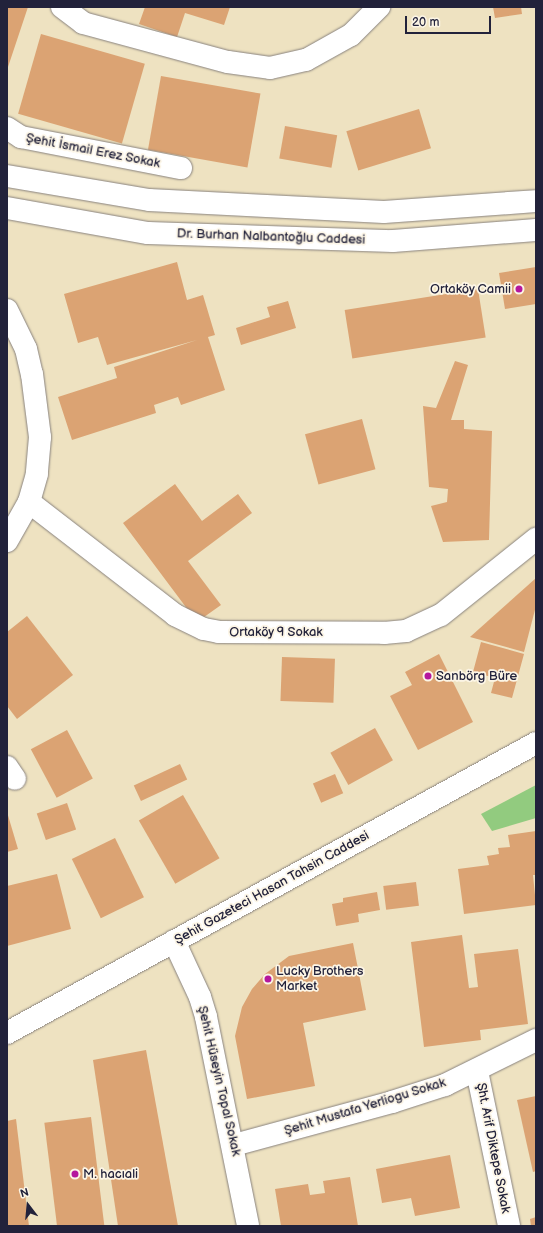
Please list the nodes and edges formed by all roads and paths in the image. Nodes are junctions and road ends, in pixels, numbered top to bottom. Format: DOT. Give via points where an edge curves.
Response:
graph roads {
  1 [pos="62,7"];
  2 [pos="379,7"];
  3 [pos="7,128"];
  4 [pos="181,168"];
  5 [pos="7,176"];
  6 [pos="536,201"];
  7 [pos="7,208"];
  8 [pos="536,230"];
  9 [pos="7,310"];
  10 [pos="29,502"];
  11 [pos="536,539"];
  12 [pos="7,541"];
  13 [pos="536,743"];
  14 [pos="174,941"];
  15 [pos="7,1033"];
  16 [pos="536,1040"];
  17 [pos="477,1071"];
  18 [pos="234,1146"];
  19 [pos="248,1226"];
  20 [pos="509,1226"];
  1 -- 2 [label="street" via="83,23 228,62 270,68 306,60 351,35"];
  3 -- 4 [label="street, Şehit İsmail Erez Sokak" via="21,137"];
  5 -- 6 [label="street" via="149,200 384,212"];
  7 -- 8 [label="street, Dr. Burhan Nalbantoğlu Caddesi" via="148,233 393,241"];
  9 -- 10 [label="street" via="26,349 40,420 40,455"];
  10 -- 11 [label="street, Ortaköy 9 Sokak" via="175,615 204,629 219,632 406,631 441,615"];
  10 -- 12 [label="street"];
  13 -- 14 [label="street, Şehit Gazeteci Hasan Tahsin Caddesi"];
  14 -- 15 [label="street, Şehit Gazeteci Hasan Tahsin Caddesi"];
  14 -- 18 [label="street, Şehit Hüseyin Topal Sokak" via="200,997 206,1017"];
  16 -- 17 [label="street, Şehit Mustafa Yerliogu Sokak"];
  17 -- 18 [label="street, Şehit Mustafa Yerliogu Sokak" via="392,1102"];
  17 -- 20 [label="street, Şht. Arif Diktepe Sokak"];
  18 -- 19 [label="street, Şehit Hüseyin Topal Sokak"];
}
